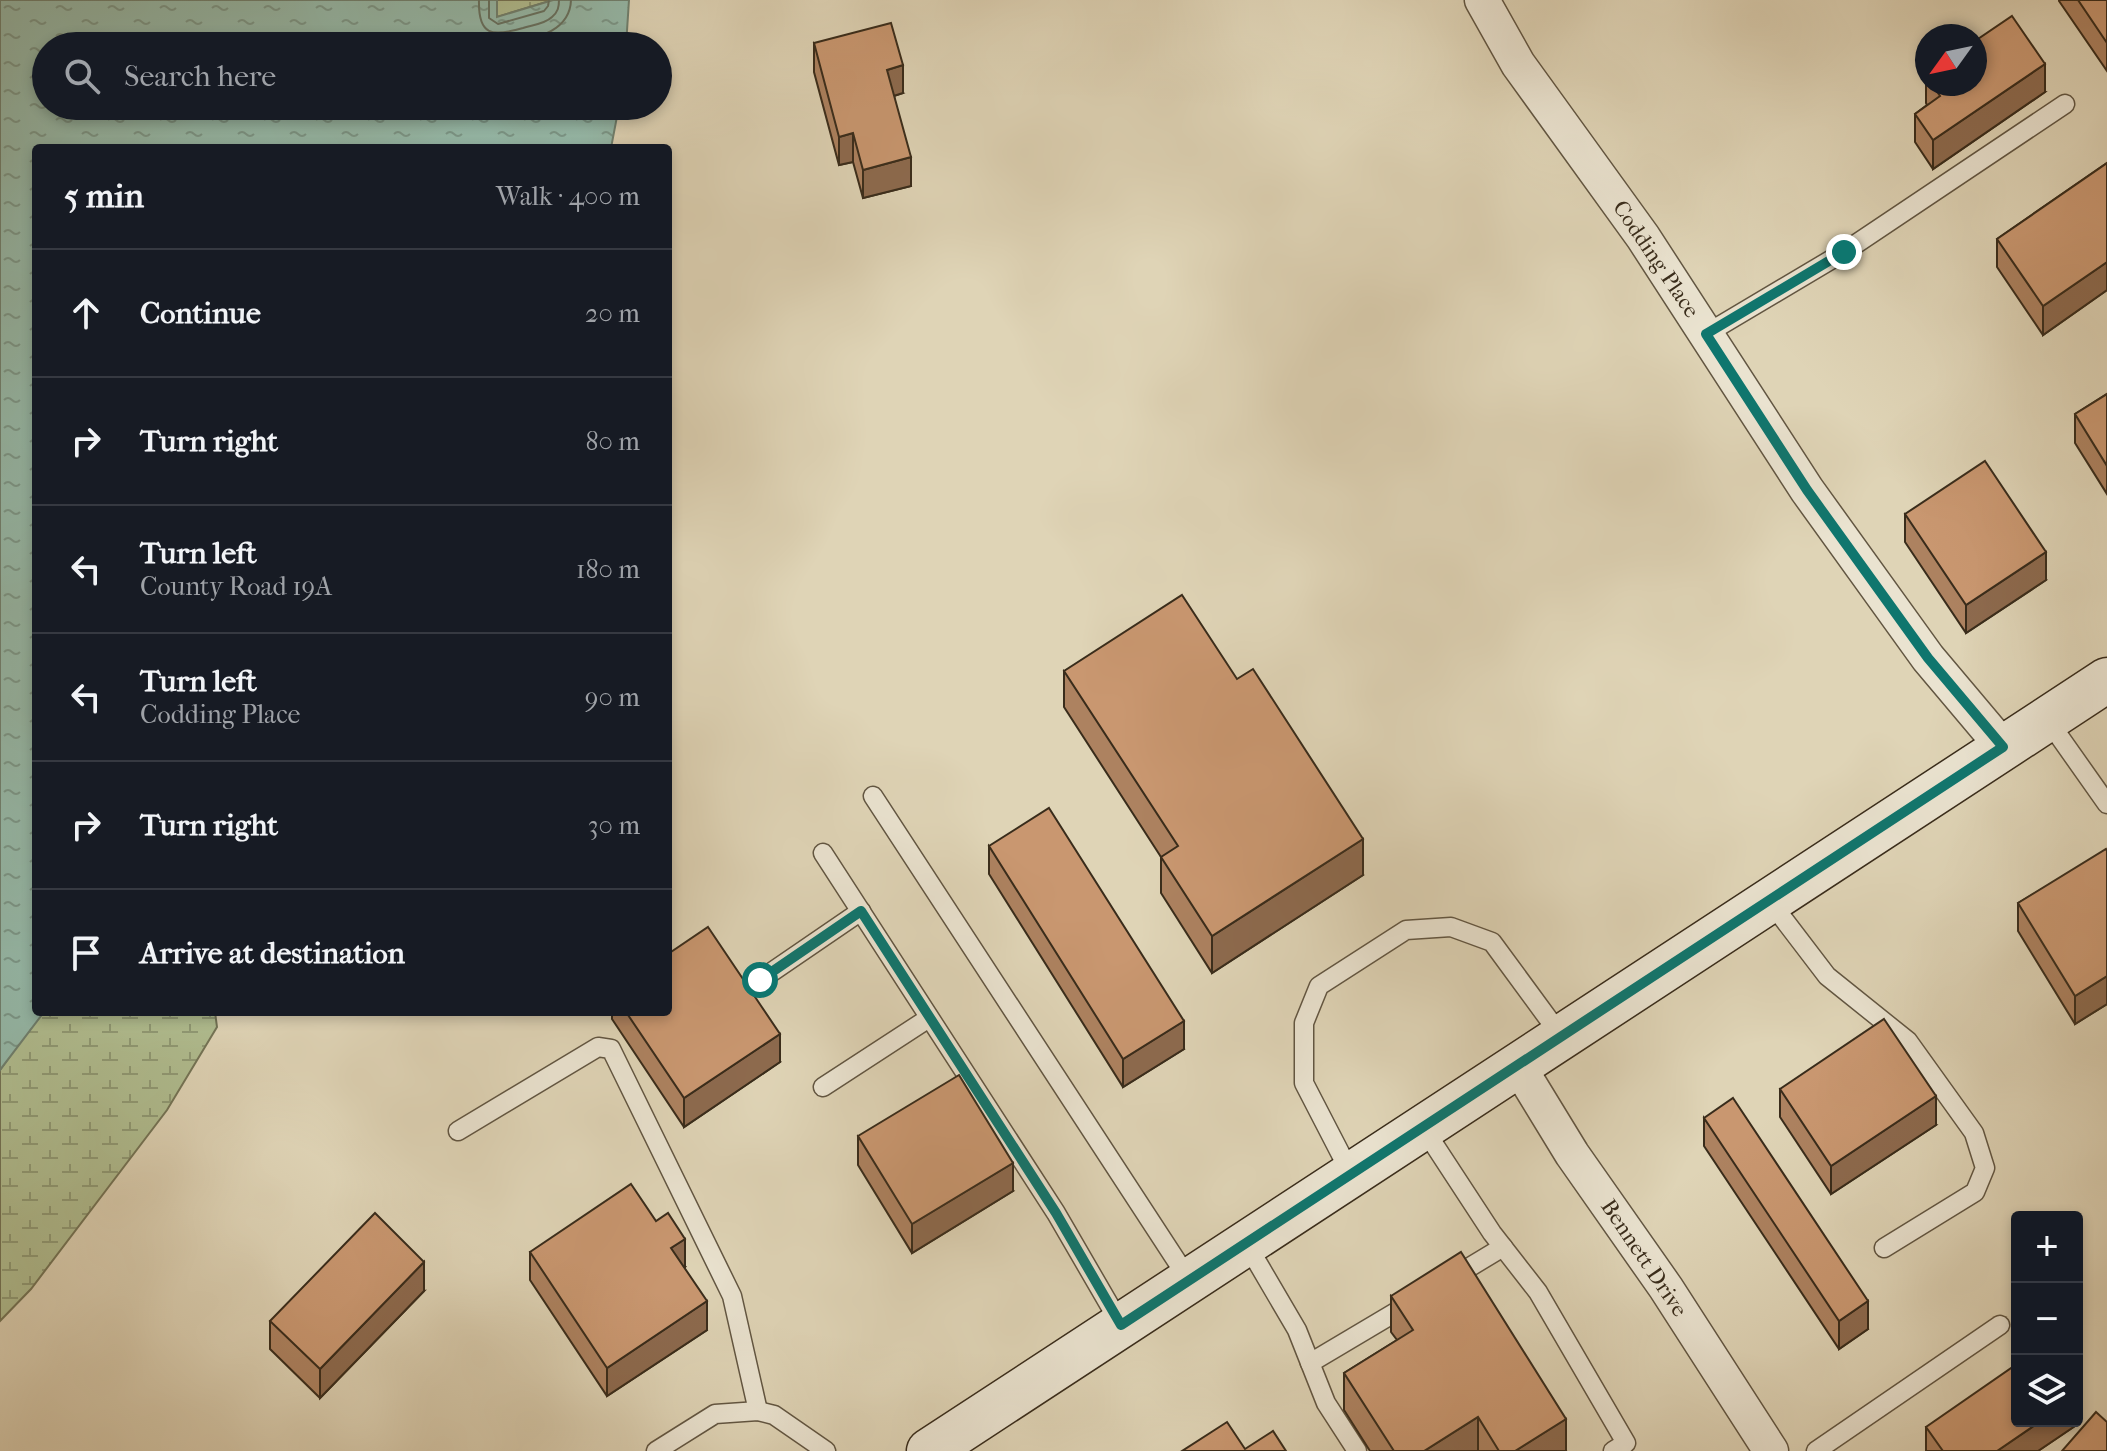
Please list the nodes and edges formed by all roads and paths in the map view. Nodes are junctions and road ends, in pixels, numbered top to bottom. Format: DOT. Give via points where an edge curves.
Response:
graph roads {
  1 [pos="1482,0"];
  2 [pos="2065,104"];
  3 [pos="1706,334"];
  4 [pos="2107,680"];
  5 [pos="2047,719"];
  6 [pos="2003,747"];
  7 [pos="873,796"];
  8 [pos="2107,804"];
  9 [pos="823,853"];
  10 [pos="1769,900"];
  11 [pos="861,911"];
  12 [pos="760,980"];
  13 [pos="929,1018"];
  14 [pos="1561,1036"];
  15 [pos="1517,1064"];
  16 [pos="823,1087"];
  17 [pos="1422,1126"];
  18 [pos="458,1131"];
  19 [pos="1351,1174"];
  20 [pos="1246,1243"];
  21 [pos="1503,1247"];
  22 [pos="1884,1248"];
  23 [pos="1189,1280"];
  24 [pos="1121,1325"];
  25 [pos="2000,1325"];
  26 [pos="1310,1363"];
  27 [pos="758,1411"];
  28 [pos="656,1451"];
  29 [pos="826,1451"];
  30 [pos="929,1451"];
  31 [pos="1357,1451"];
  32 [pos="1613,1451"];
  33 [pos="1771,1451"];
  34 [pos="1816,1451"];
  1 -- 3 [label="street, Codding Place" via="1518,64"];
  2 -- 3 [label="lane" via="1844,252"];
  3 -- 6 [label="street, Codding Place" via="1807,490 1928,658"];
  4 -- 5 [label="main road"];
  5 -- 6 [label="main road"];
  5 -- 8 [label="lane"];
  6 -- 10 [label="main road"];
  7 -- 23 [label="lane"];
  9 -- 11 [label="lane"];
  10 -- 14 [label="main road"];
  10 -- 22 [label="lane" via="1827,976 1908,1041 1974,1133 1985,1168 1975,1192"];
  11 -- 12 [label="lane"];
  11 -- 13 [label="lane"];
  13 -- 16 [label="lane"];
  13 -- 24 [label="lane" via="1056,1213"];
  14 -- 15 [label="main road"];
  14 -- 19 [label="lane" via="1492,942 1451,927 1406,930 1319,986 1304,1023 1304,1083"];
  15 -- 17 [label="main road"];
  15 -- 33 [label="street, Bennett Drive"];
  17 -- 19 [label="main road"];
  17 -- 21 [label="lane"];
  18 -- 27 [label="lane" via="598,1047 611,1049 732,1296"];
  19 -- 20 [label="main road"];
  20 -- 23 [label="main road"];
  20 -- 26 [label="lane" via="1297,1330"];
  21 -- 26 [label="lane"];
  21 -- 32 [label="lane" via="1538,1292 1626,1443"];
  23 -- 24 [label="main road"];
  24 -- 30 [label="main road"];
  25 -- 34 [label="lane"];
  26 -- 31 [label="lane" via="1326,1403"];
  27 -- 28 [label="lane" via="715,1414"];
  27 -- 29 [label="lane" via="774,1415"];
}
